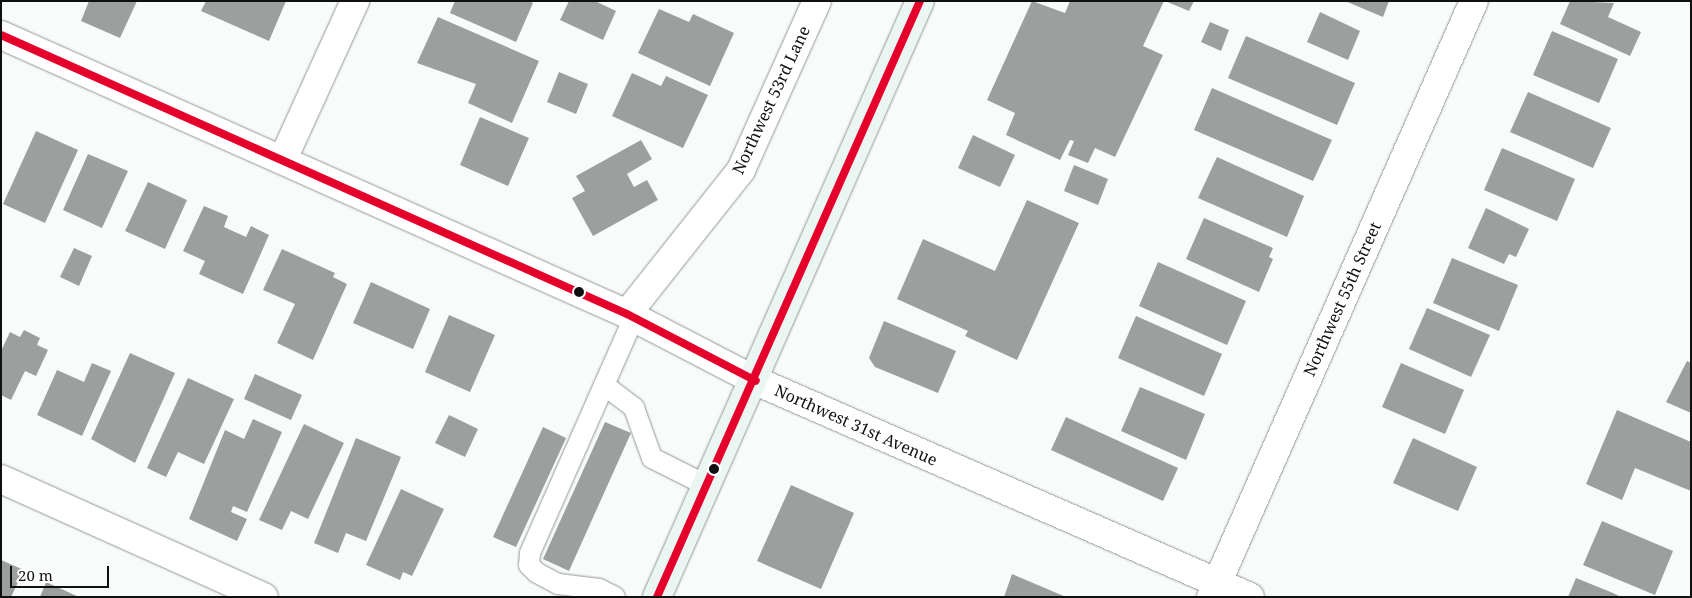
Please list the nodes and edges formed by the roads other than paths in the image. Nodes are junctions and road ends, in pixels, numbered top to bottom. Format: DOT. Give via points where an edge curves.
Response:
graph roads {
  1 [pos="355,1"];
  2 [pos="818,1"];
  3 [pos="920,1"];
  4 [pos="1474,1"];
  5 [pos="1,35"];
  6 [pos="284,159"];
  7 [pos="631,316"];
  8 [pos="756,381"];
  9 [pos="604,385"];
  10 [pos="1,478"];
  11 [pos="708,486"];
  12 [pos="1214,590"];
  13 [pos="264,597"];
  14 [pos="615,597"];
  15 [pos="657,597"];
  16 [pos="1250,597"];
  1 -- 6 [label="street"];
  2 -- 7 [label="street, Northwest 53rd Lane" via="741,170"];
  3 -- 8 [label="main road"];
  4 -- 12 [label="street, Northwest 55th Street"];
  5 -- 6 [label="street, Northwest 31st Avenue"];
  6 -- 7 [label="street, Northwest 31st Avenue"];
  7 -- 8 [label="street, Northwest 31st Avenue"];
  7 -- 9 [label="lane"];
  8 -- 11 [label="main road"];
  8 -- 12 [label="street, Northwest 31st Avenue"];
  9 -- 11 [label="lane" via="634,408 652,458"];
  9 -- 14 [label="lane" via="530,553 530,565 558,584 599,589"];
  10 -- 13 [label="street"];
  11 -- 15 [label="main road"];
  12 -- 16 [label="street, Northwest 31st Avenue"];
}
